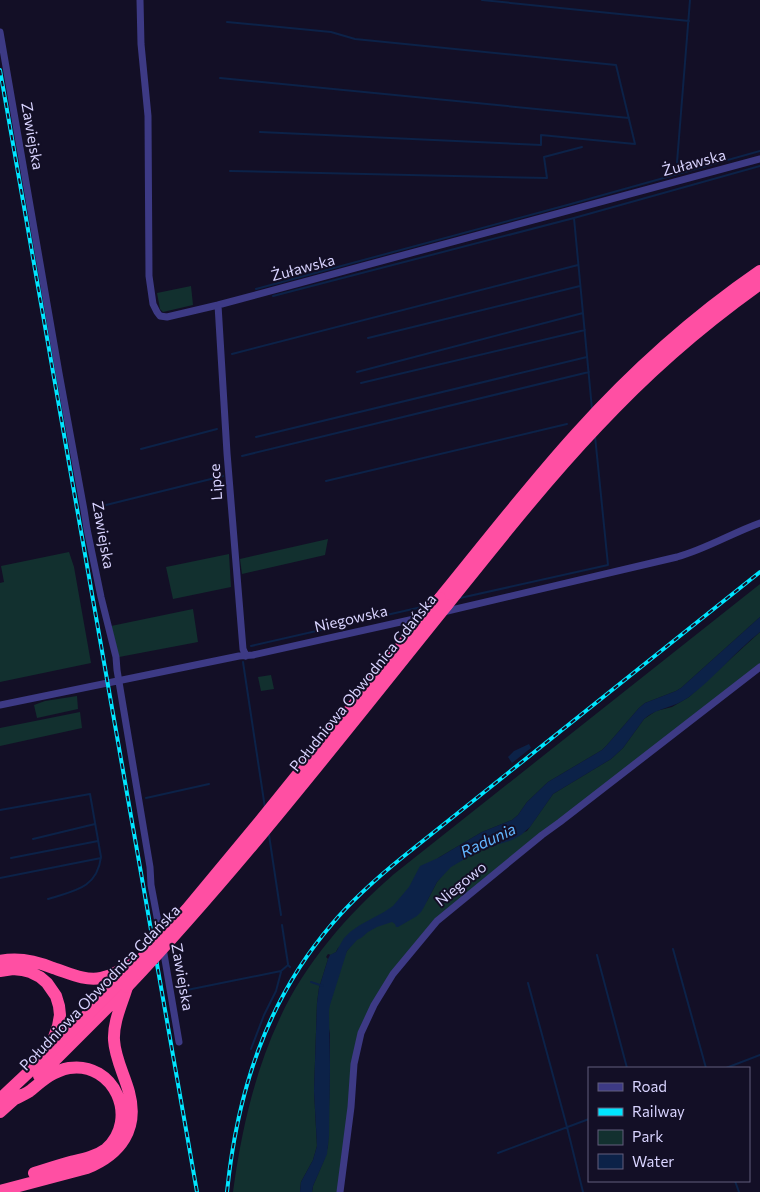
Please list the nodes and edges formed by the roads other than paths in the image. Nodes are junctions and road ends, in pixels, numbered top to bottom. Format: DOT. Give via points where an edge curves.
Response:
graph roads {
  1 [pos="140,0"];
  2 [pos="0,32"];
  3 [pos="760,159"];
  4 [pos="760,271"];
  5 [pos="760,284"];
  6 [pos="218,305"];
  7 [pos="760,523"];
  8 [pos="246,656"];
  9 [pos="760,667"];
  10 [pos="119,681"];
  11 [pos="0,705"];
  12 [pos="157,942"];
  13 [pos="0,961"];
  14 [pos="0,971"];
  15 [pos="127,987"];
  16 [pos="179,1042"];
  17 [pos="48,1054"];
  18 [pos="0,1099"];
  19 [pos="13,1100"];
  20 [pos="0,1112"];
  21 [pos="37,1177"];
  22 [pos="0,1182"];
  23 [pos="0,1191"];
  24 [pos="340,1192"];
  1 -- 6 [label="street, Żuławska" via="148,116 149,276 153,304 160,316 167,317"];
  2 -- 10 [label="street, Zawiejska" via="87,530"];
  3 -- 6 [label="street, Żuławska"];
  4 -- 12 [label="highway, Południowa Obwodnica Gdańska, bridge" via="660,350 596,413 535,481 260,821"];
  5 -- 15 [label="highway, Południowa Obwodnica Gdańska, bridge" via="669,357 570,456 238,863"];
  6 -- 8 [label="street, Lipce" via="232,518"];
  7 -- 8 [label="street, Niegowska" via="677,557"];
  8 -- 10 [label="street, Niegowska"];
  9 -- 24 [label="street, Niegowo" via="542,835 437,921 399,966 364,1024 358,1044"];
  10 -- 11 [label="street, Niegowska"];
  10 -- 16 [label="street, Zawiejska"];
  12 -- 13 [label="highway, bridge" via="122,969 95,979 32,961"];
  12 -- 17 [label="highway, Południowa Obwodnica Gdańska, bridge"];
  14 -- 17 [label="highway" via="30,972 52,990 59,1006 59,1018"];
  15 -- 19 [label="highway, Południowa Obwodnica Gdańska"];
  15 -- 21 [label="highway" via="114,1034 118,1062 132,1106 127,1134 122,1144 101,1162 87,1168"];
  17 -- 18 [label="highway, Południowa Obwodnica Gdańska"];
  19 -- 20 [label="highway, Południowa Obwodnica Gdańska"];
  19 -- 21 [label="highway" via="53,1073 74,1068 88,1069 101,1075 114,1088 120,1102 120,1125 106,1148 95,1156"];
  21 -- 22 [label="highway"];
  21 -- 23 [label="highway"];
}
